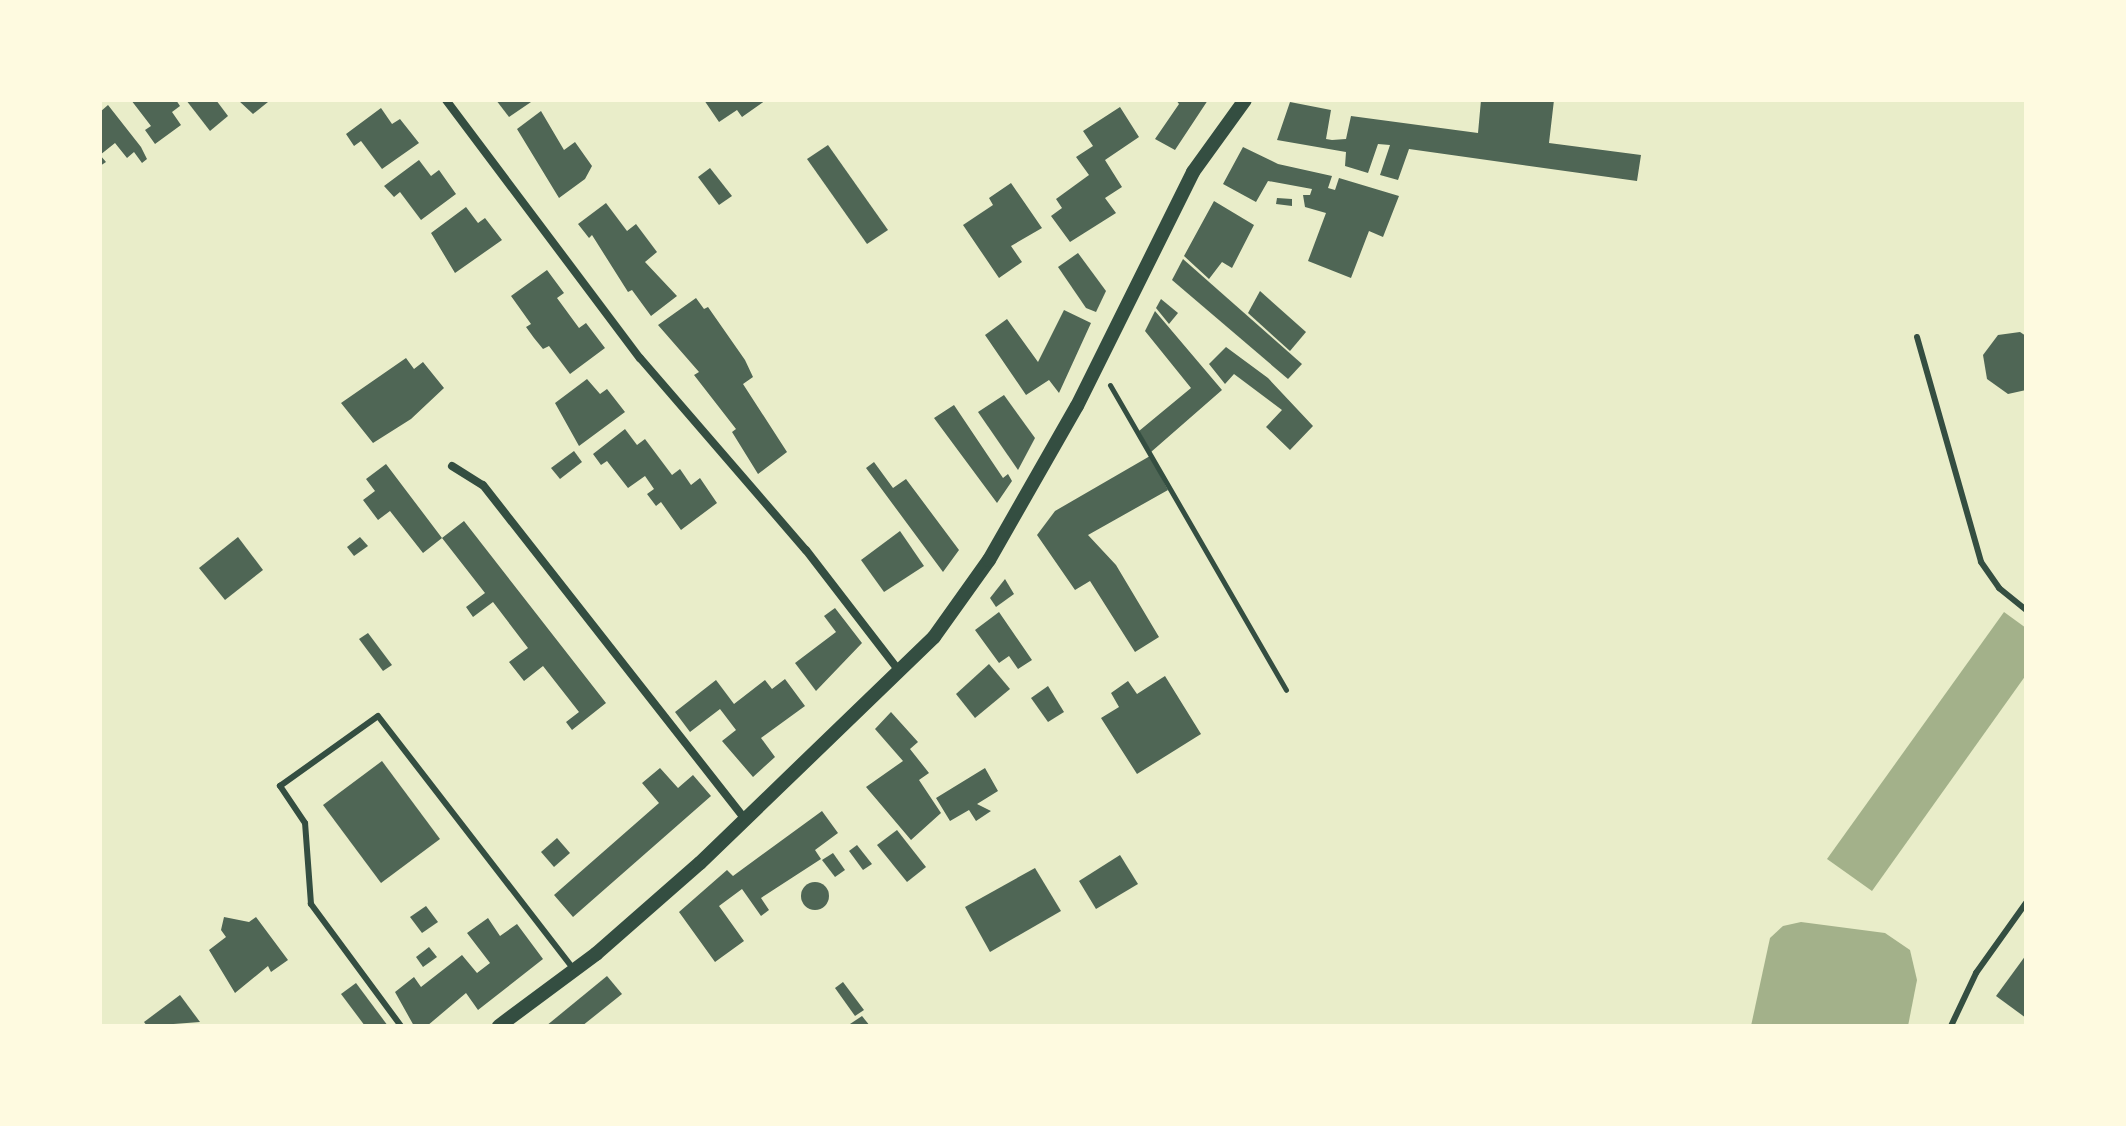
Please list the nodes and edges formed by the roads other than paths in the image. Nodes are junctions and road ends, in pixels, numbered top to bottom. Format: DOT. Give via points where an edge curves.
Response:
graph roads {
  1 [pos="446,100"];
  2 [pos="1245,100"];
  3 [pos="1917,337"];
  4 [pos="452,466"];
  5 [pos="2026,610"];
  6 [pos="901,672"];
  7 [pos="747,821"];
  8 [pos="2026,903"];
  9 [pos="574,970"];
  10 [pos="401,1026"];
  11 [pos="499,1026"];
  12 [pos="1951,1026"];
  1 -- 6 [label="street" via="640,358 730,458"];
  2 -- 6 [label="street" via="1193,172 1097,363 979,578"];
  3 -- 5 [label="lane" via="1981,562 1999,588"];
  4 -- 7 [label="street" via="483,485"];
  6 -- 7 [label="street"];
  7 -- 9 [label="street"];
  8 -- 12 [label="lane" via="1976,973"];
  9 -- 10 [label="lane" via="378,716 280,786 305,823 311,904"];
  9 -- 11 [label="street"];
}
